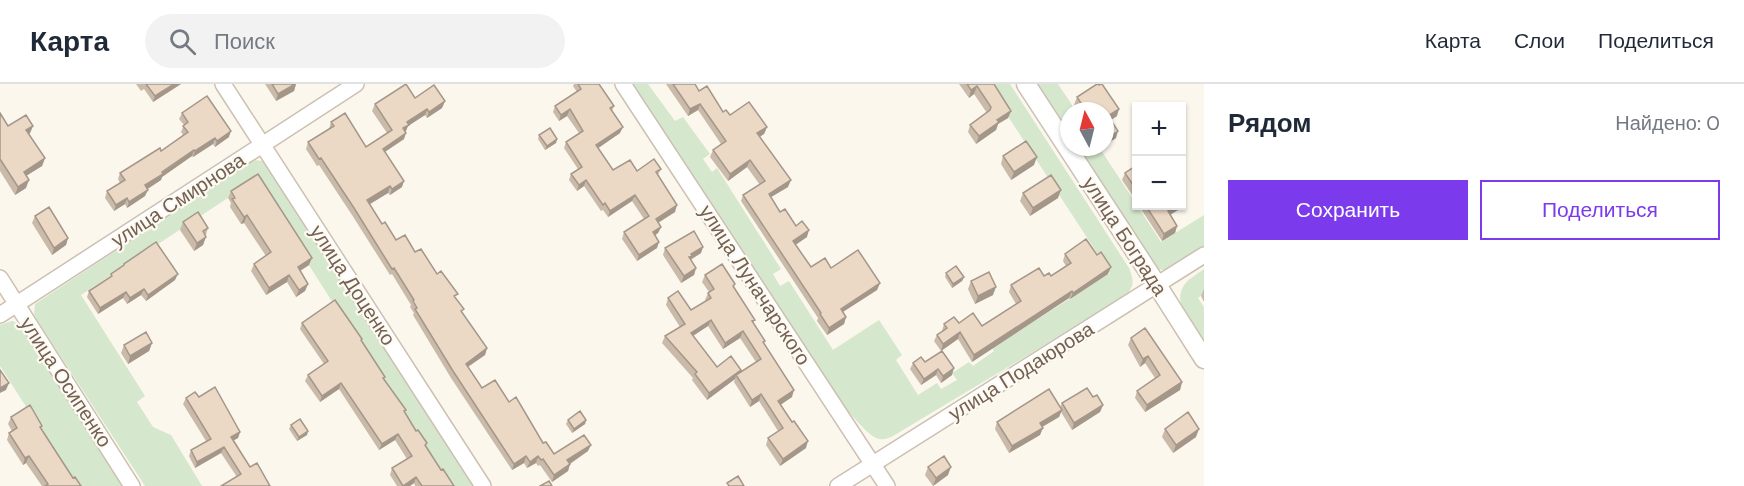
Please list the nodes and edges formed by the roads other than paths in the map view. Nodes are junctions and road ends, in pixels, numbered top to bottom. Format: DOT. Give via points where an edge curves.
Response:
graph roads {
  1 [pos="223,84"];
  2 [pos="356,84"];
  3 [pos="623,84"];
  4 [pos="1026,84"];
  5 [pos="262,146"];
  6 [pos="1204,255"];
  7 [pos="0,278"];
  8 [pos="1157,285"];
  9 [pos="16,304"];
  10 [pos="0,315"];
  11 [pos="1204,359"];
  12 [pos="873,464"];
  13 [pos="132,486"];
  14 [pos="483,486"];
  15 [pos="838,486"];
  16 [pos="887,486"];
  1 -- 5 [label="street, улица Доценко"];
  2 -- 5 [label="street, улица Смирнова"];
  3 -- 12 [label="street, улица Луначарского"];
  4 -- 8 [label="street, улица Бограда"];
  5 -- 9 [label="street, улица Смирнова"];
  5 -- 14 [label="street, улица Доценко"];
  6 -- 8 [label="street, улица Подаюрова"];
  7 -- 9 [label="street, улица Осипенко"];
  8 -- 11 [label="street, улица Бограда"];
  8 -- 12 [label="street, улица Подаюрова"];
  9 -- 10 [label="street, улица Смирнова"];
  9 -- 13 [label="street, улица Осипенко"];
  12 -- 15 [label="street, улица Подаюрова"];
  12 -- 16 [label="street, улица Луначарского"];
}
